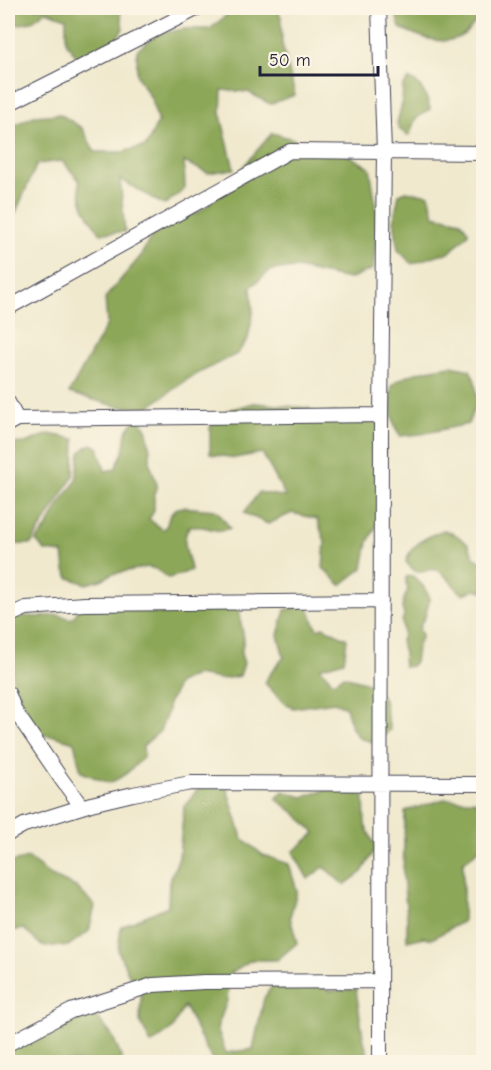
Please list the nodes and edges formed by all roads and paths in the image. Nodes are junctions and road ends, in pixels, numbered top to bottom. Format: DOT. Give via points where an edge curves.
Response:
graph roads {
  1 [pos="198,8"];
  2 [pos="379,8"];
  3 [pos="8,104"];
  4 [pos="384,152"];
  5 [pos="483,153"];
  6 [pos="8,308"];
  7 [pos="8,402"];
  8 [pos="381,415"];
  9 [pos="12,422"];
  10 [pos="381,601"];
  11 [pos="8,616"];
  12 [pos="8,693"];
  13 [pos="381,783"];
  14 [pos="483,784"];
  15 [pos="82,807"];
  16 [pos="8,834"];
  17 [pos="380,981"];
  18 [pos="8,1044"];
  19 [pos="380,1062"];
  1 -- 3 [label="street"];
  2 -- 4 [label="street"];
  4 -- 5 [label="street"];
  4 -- 6 [label="street" via="290,151"];
  4 -- 8 [label="street"];
  7 -- 9 [label="street"];
  8 -- 9 [label="street"];
  8 -- 10 [label="street"];
  10 -- 11 [label="street" via="85,604 26,608"];
  10 -- 13 [label="street"];
  12 -- 15 [label="street" via="15,711"];
  13 -- 14 [label="street"];
  13 -- 15 [label="street" via="191,783"];
  13 -- 17 [label="street"];
  15 -- 16 [label="street"];
  17 -- 18 [label="street" via="153,985 71,1011"];
  17 -- 19 [label="street"];
}
